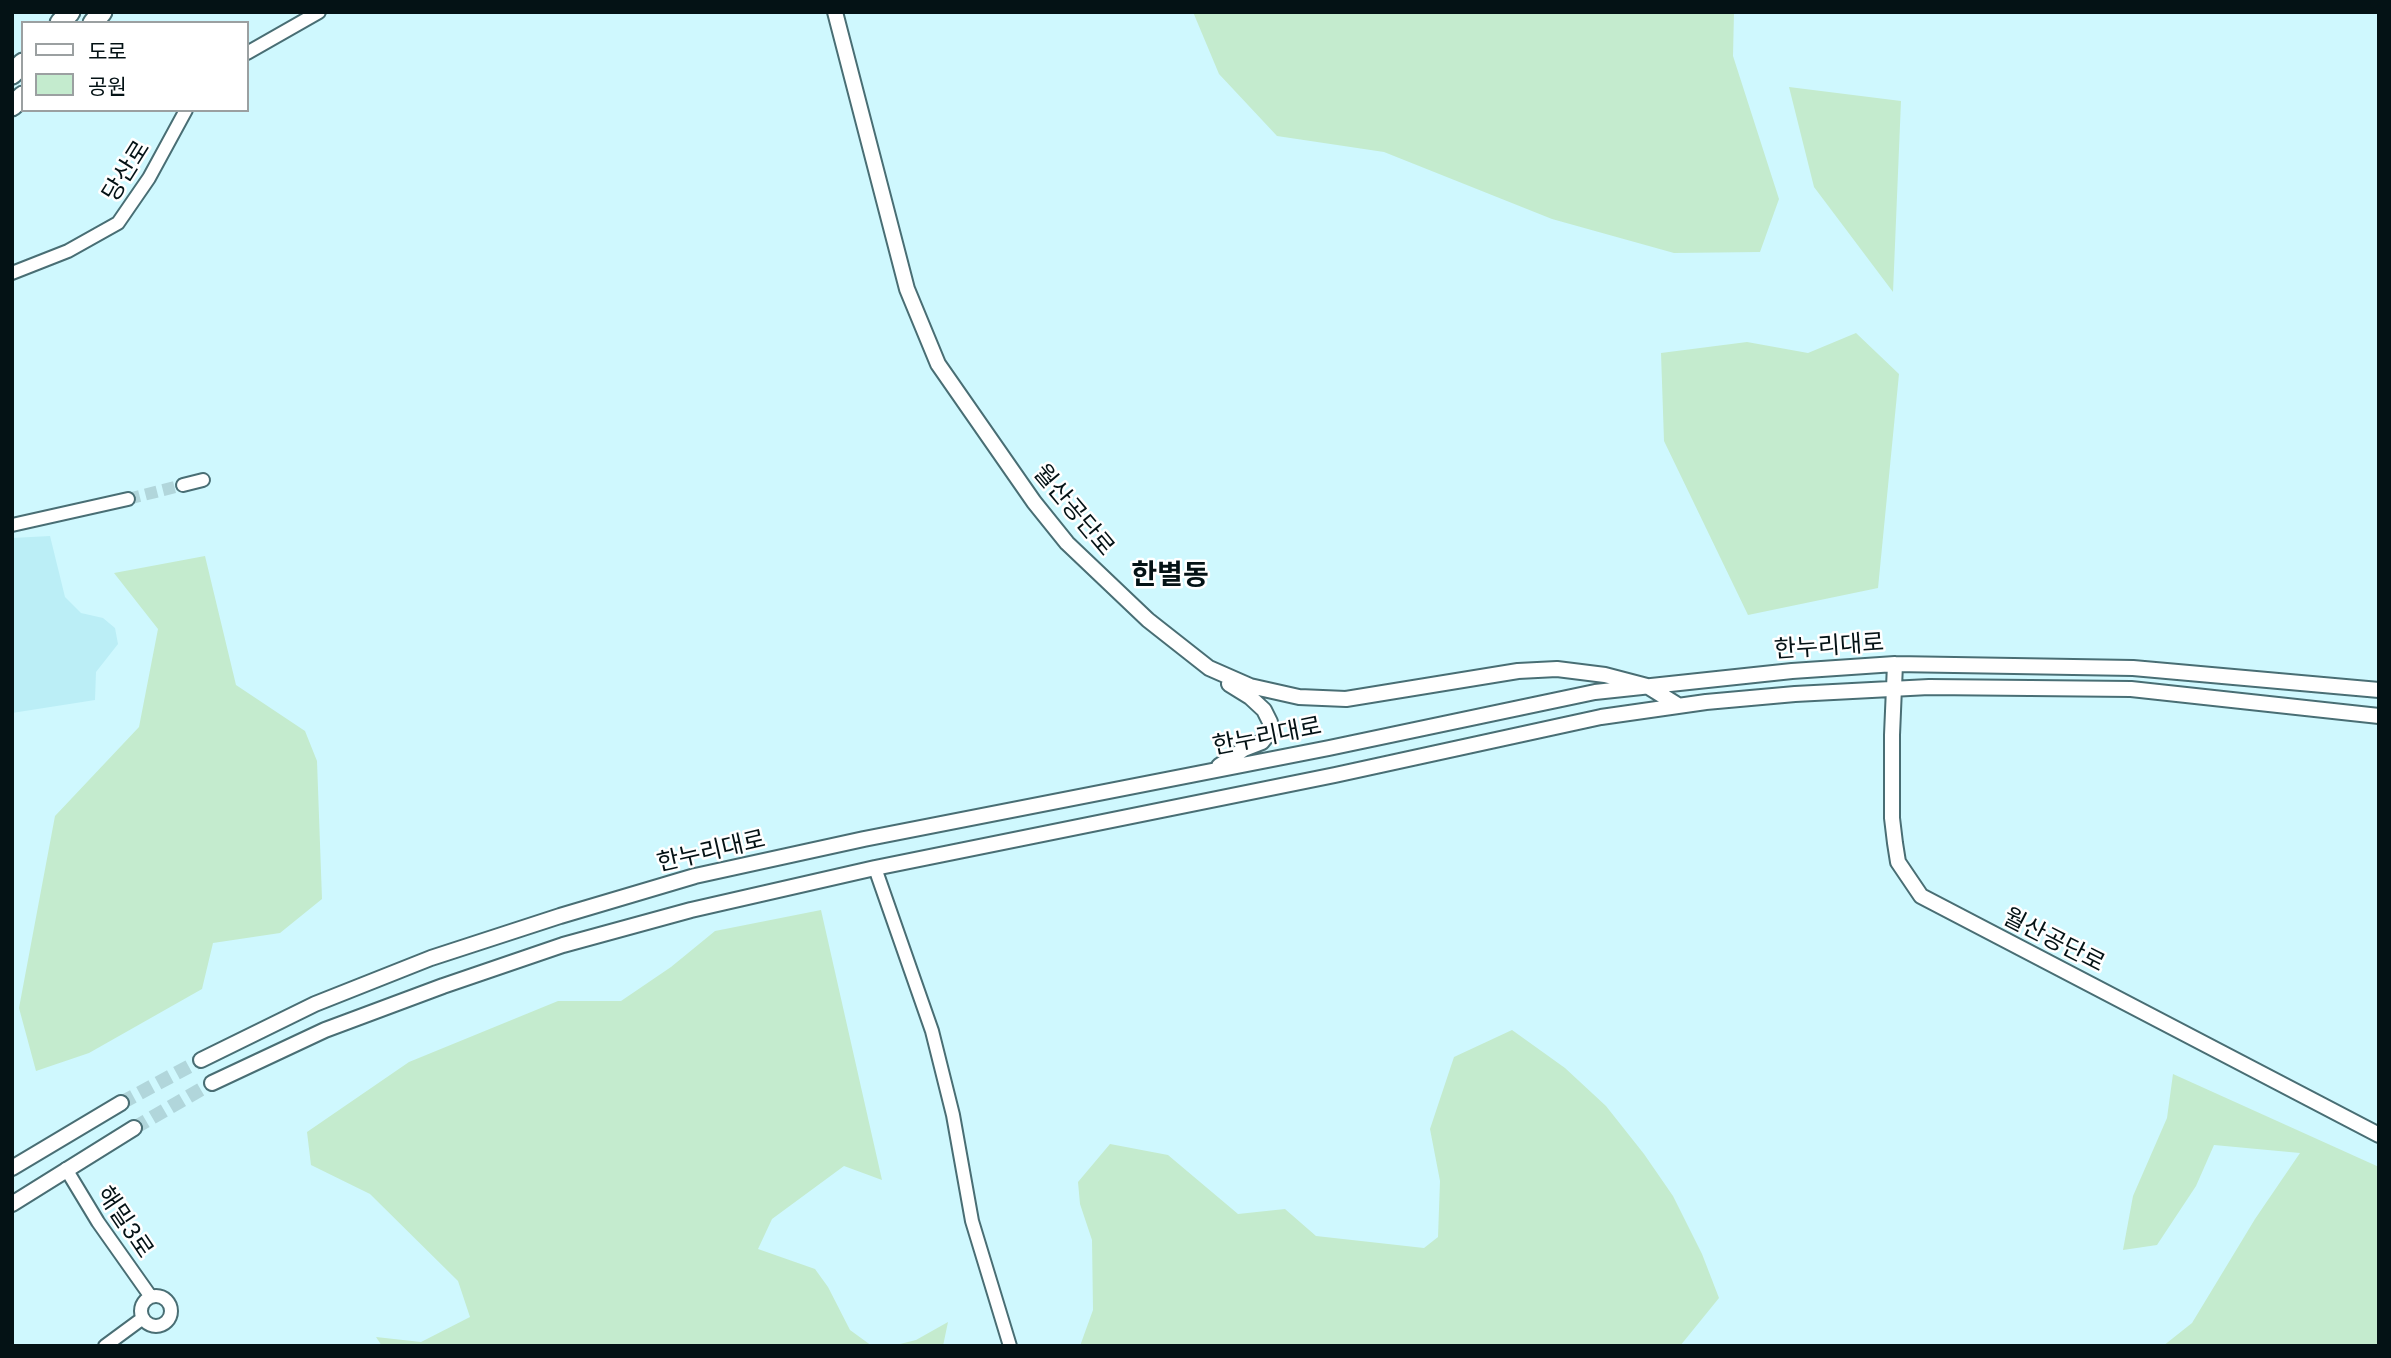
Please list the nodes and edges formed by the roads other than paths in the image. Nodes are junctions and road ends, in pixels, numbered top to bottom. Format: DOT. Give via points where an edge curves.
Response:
graph roads {
  1 [pos="319,12"];
  2 [pos="835,12"];
  3 [pos="248,52"];
  4 [pos="185,112"];
  5 [pos="12,273"];
  6 [pos="203,480"];
  7 [pos="183,485"];
  8 [pos="128,499"];
  9 [pos="12,525"];
  10 [pos="1895,664"];
  11 [pos="1209,668"];
  12 [pos="1647,686"];
  13 [pos="1894,688"];
  14 [pos="2379,690"];
  15 [pos="1676,704"];
  16 [pos="2379,716"];
  17 [pos="1213,770"];
  18 [pos="875,868"];
  19 [pos="201,1059"];
  20 [pos="212,1083"];
  21 [pos="121,1103"];
  22 [pos="134,1128"];
  23 [pos="2379,1135"];
  24 [pos="12,1168"];
  25 [pos="66,1169"];
  26 [pos="12,1203"];
  27 [pos="152,1297"];
  28 [pos="143,1318"];
  29 [pos="106,1346"];
  30 [pos="1010,1346"];
  1 -- 3 [label="street"];
  2 -- 11 [label="street, 월산공단로" via="907,289 938,364 1067,543 1148,620"];
  4 -- 5 [label="street, 당산로" via="118,223 68,251"];
  6 -- 7 [label="street"];
  8 -- 9 [label="street"];
  10 -- 12 [label="street, 한누리대로"];
  10 -- 13 [label="street, 월산공단로"];
  10 -- 14 [label="street, 한누리대로" via="2133,668"];
  11 -- 12 [label="street, 월산공단로" via="1250,686 1299,697 1346,699 1518,671 1557,669"];
  11 -- 17 [label="street" via="1264,710 1270,722 1270,732 1262,742"];
  12 -- 15 [label="street, 월산공단로"];
  12 -- 17 [label="street, 한누리대로" via="1595,692"];
  13 -- 15 [label="street, 한누리대로"];
  13 -- 16 [label="street, 한누리대로" via="2131,689"];
  13 -- 23 [label="street, 월산공단로" via="1895,843 1898,862 1921,896"];
  15 -- 18 [label="street, 한누리대로"];
  17 -- 19 [label="street, 한누리대로" via="695,876 431,958 315,1004"];
  18 -- 20 [label="street, 한누리대로" via="563,945 325,1030"];
  18 -- 30 [label="street" via="932,1031 972,1221"];
  21 -- 24 [label="street"];
  22 -- 25 [label="street"];
  25 -- 26 [label="street"];
  25 -- 27 [label="street, 해밀3로"];
  27 -- 28 [label="street" via="144,1303"];
  27 -- 28 [label="street" via="169,1303 170,1317 160,1326"];
  28 -- 29 [label="street"];
}
